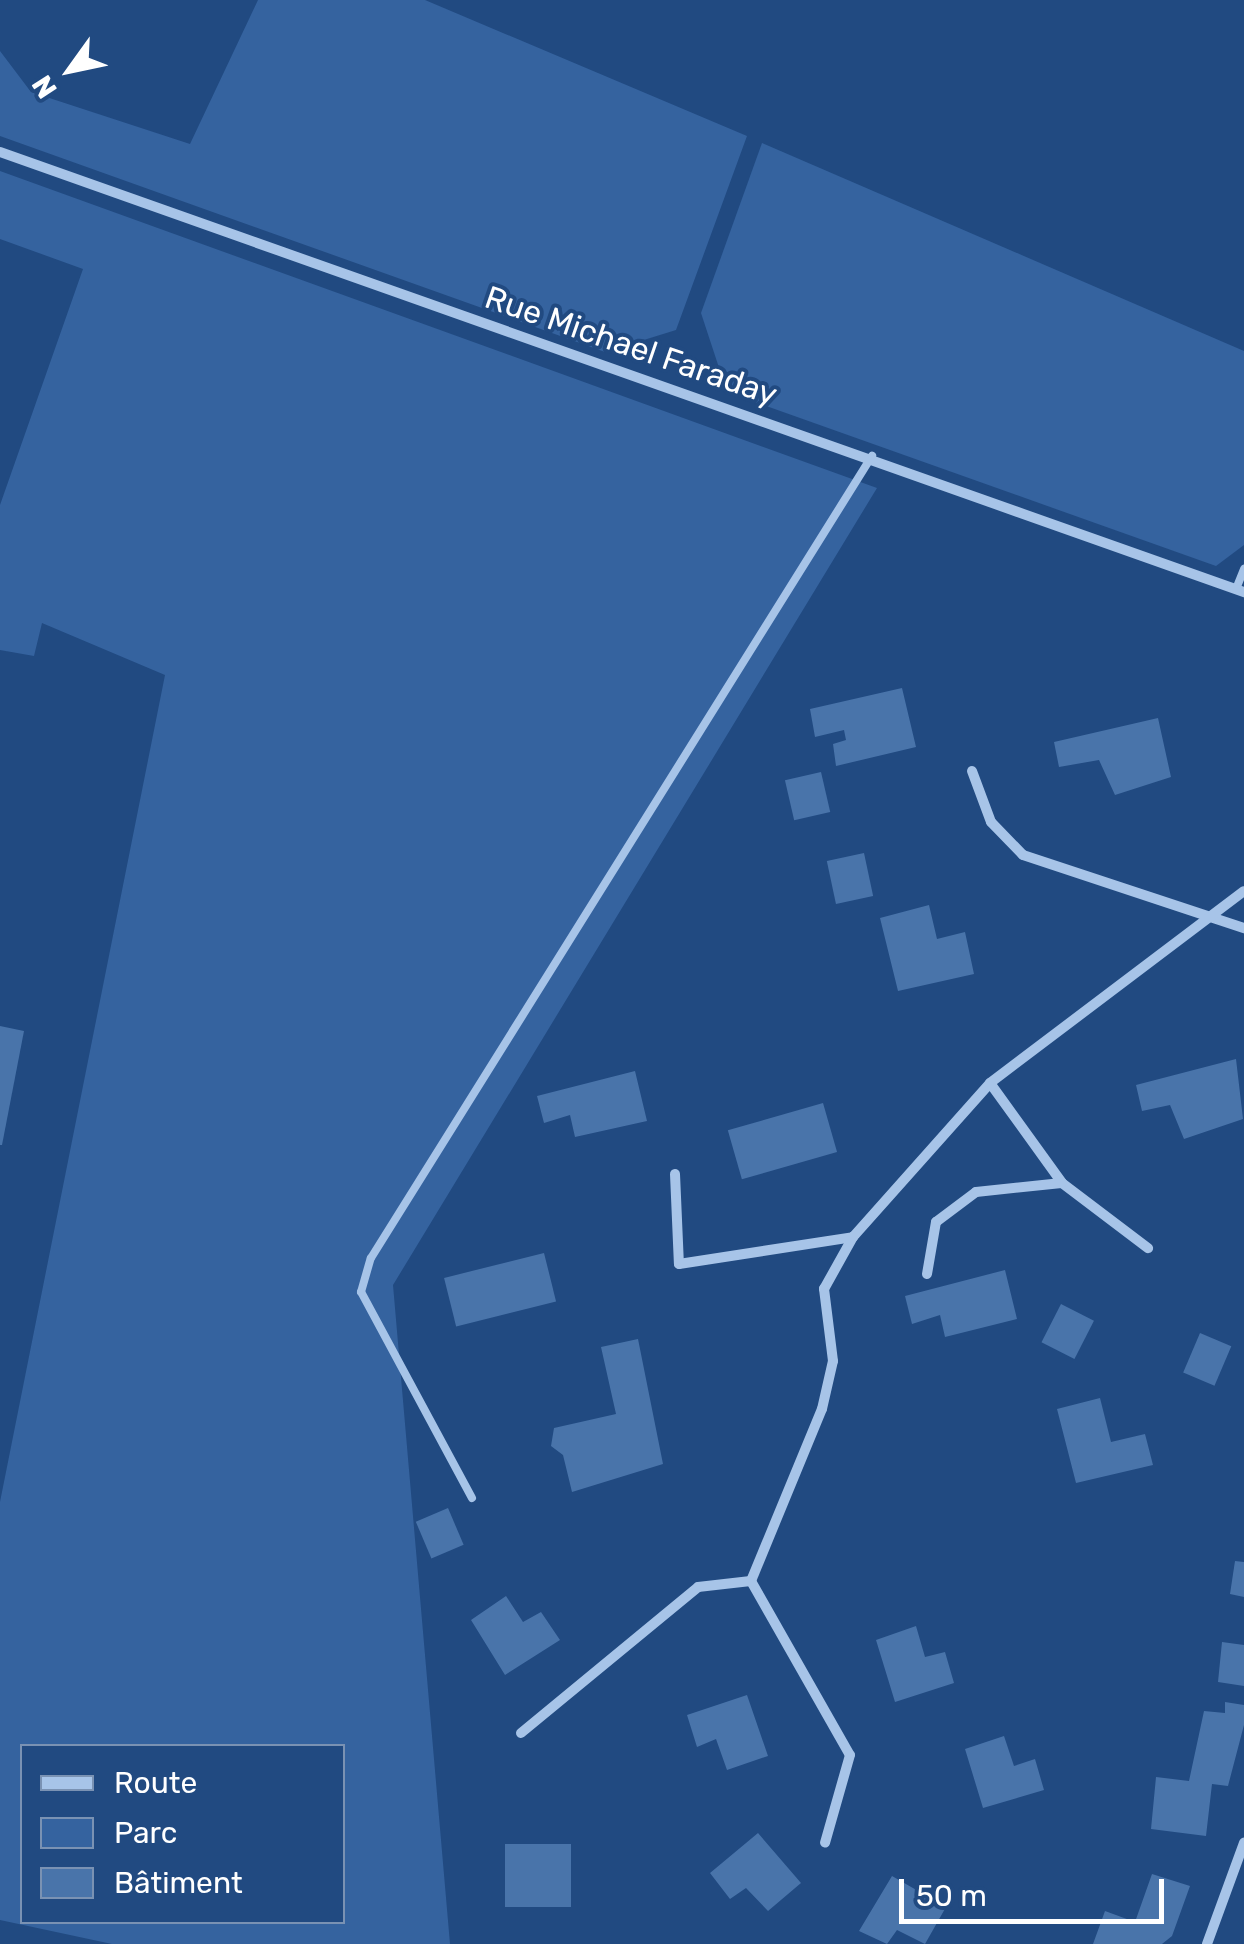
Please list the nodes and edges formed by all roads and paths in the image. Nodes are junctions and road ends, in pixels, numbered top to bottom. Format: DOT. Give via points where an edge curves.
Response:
graph roads {
  1 [pos="0,152"];
  2 [pos="872,456"];
  3 [pos="1244,569"];
  4 [pos="1240,590"];
  5 [pos="972,770"];
  6 [pos="1244,891"];
  7 [pos="1212,918"];
  8 [pos="1244,928"];
  9 [pos="990,1083"];
  10 [pos="675,1174"];
  11 [pos="1062,1182"];
  12 [pos="853,1237"];
  13 [pos="1148,1248"];
  14 [pos="927,1274"];
  15 [pos="472,1498"];
  16 [pos="750,1581"];
  17 [pos="521,1733"];
  18 [pos="825,1842"];
  19 [pos="1244,1843"];
  20 [pos="1207,1944"];
  1 -- 2 [label="street, Rue Michael Faraday"];
  2 -- 4 [label="street, Rue Michael Faraday"];
  2 -- 15 [label="lane" via="371,1258 362,1292"];
  3 -- 4 [label="lane"];
  5 -- 7 [label="street" via="991,822 1024,855"];
  6 -- 7 [label="street"];
  7 -- 8 [label="street"];
  7 -- 9 [label="street"];
  9 -- 11 [label="street"];
  9 -- 12 [label="street"];
  10 -- 12 [label="street" via="679,1264"];
  11 -- 13 [label="street"];
  11 -- 14 [label="street" via="976,1192 936,1222"];
  12 -- 16 [label="street" via="824,1289 833,1361 822,1409"];
  16 -- 17 [label="street" via="698,1586"];
  16 -- 18 [label="street" via="850,1755"];
  19 -- 20 [label="street"];
}
